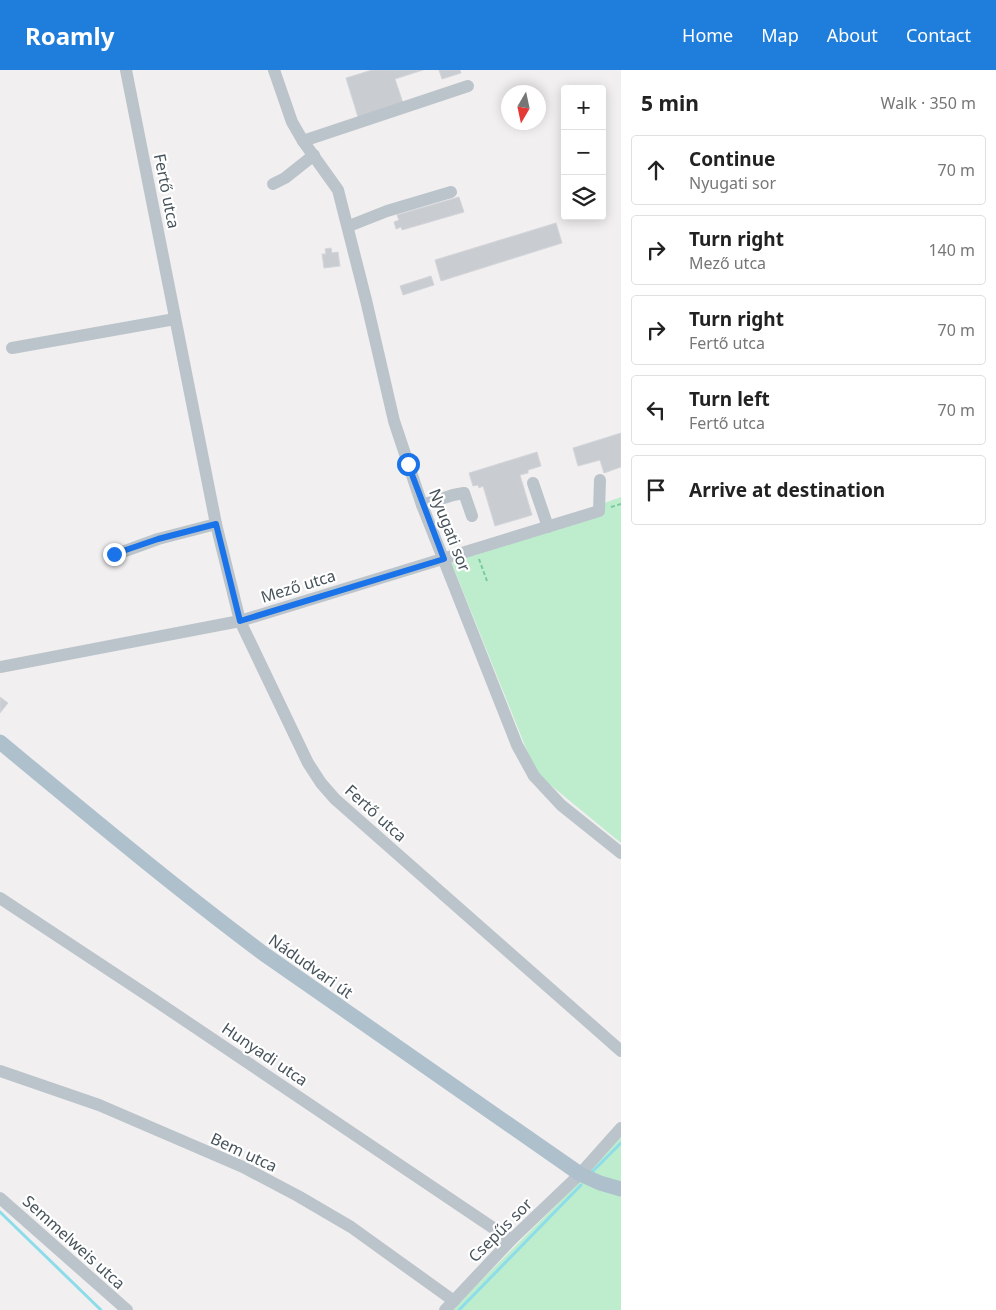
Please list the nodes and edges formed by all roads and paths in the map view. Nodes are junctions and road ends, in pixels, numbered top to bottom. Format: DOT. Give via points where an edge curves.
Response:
graph roads {
  1 [pos="126,70"];
  2 [pos="274,70"];
  3 [pos="468,86"];
  4 [pos="302,141"];
  5 [pos="314,155"];
  6 [pos="273,184"];
  7 [pos="451,192"];
  8 [pos="349,226"];
  9 [pos="175,319"];
  10 [pos="12,348"];
  11 [pos="600,480"];
  12 [pos="533,483"];
  13 [pos="422,505"];
  14 [pos="472,516"];
  15 [pos="216,524"];
  16 [pos="548,527"];
  17 [pos="475,550"];
  18 [pos="114,554"];
  19 [pos="444,559"];
  20 [pos="487,581"];
  21 [pos="240,621"];
  22 [pos="0,668"];
  23 [pos="0,742"];
  24 [pos="621,853"];
  25 [pos="0,898"];
  26 [pos="621,1051"];
  27 [pos="0,1071"];
  28 [pos="621,1128"];
  29 [pos="580,1174"];
  30 [pos="621,1189"];
  31 [pos="0,1198"];
  32 [pos="511,1240"];
  33 [pos="450,1305"];
  34 [pos="127,1310"];
  1 -- 9 [label="street, Fertő utca"];
  2 -- 4 [label="street, Nyugati sor"];
  3 -- 4 [label="street"];
  4 -- 5 [label="street, Nyugati sor"];
  5 -- 6 [label="street"];
  5 -- 8 [label="street, Nyugati sor" via="338,190"];
  7 -- 8 [label="street"];
  8 -- 13 [label="street, Nyugati sor" via="394,422"];
  9 -- 10 [label="street"];
  9 -- 15 [label="street, Fertő utca"];
  11 -- 16 [label="street, Mező utca" via="599,511"];
  12 -- 16 [label="street"];
  13 -- 14 [label="street" via="464,493"];
  13 -- 19 [label="street, Nyugati sor"];
  15 -- 18 [label="street"];
  15 -- 21 [label="street, Fertő utca"];
  16 -- 17 [label="street, Mező utca"];
  17 -- 19 [label="street, Mező utca"];
  17 -- 20 [label="path"];
  19 -- 21 [label="street, Mező utca"];
  19 -- 24 [label="street, Nyugati sor" via="524,761 561,805"];
  21 -- 22 [label="street, Mező utca"];
  21 -- 26 [label="street, Fertő utca" via="308,763 325,788"];
  23 -- 29 [label="main road, Nádudvari út" via="248,942"];
  25 -- 32 [label="street, Hunyadi utca"];
  27 -- 33 [label="street, Bem utca" via="98,1105 243,1167 351,1228"];
  28 -- 29 [label="street"];
  29 -- 30 [label="main road, Nádudvari út"];
  29 -- 32 [label="street, Csepűs sor"];
  31 -- 34 [label="street, Semmelweis utca"];
  32 -- 33 [label="street, Csepűs sor"];
}
